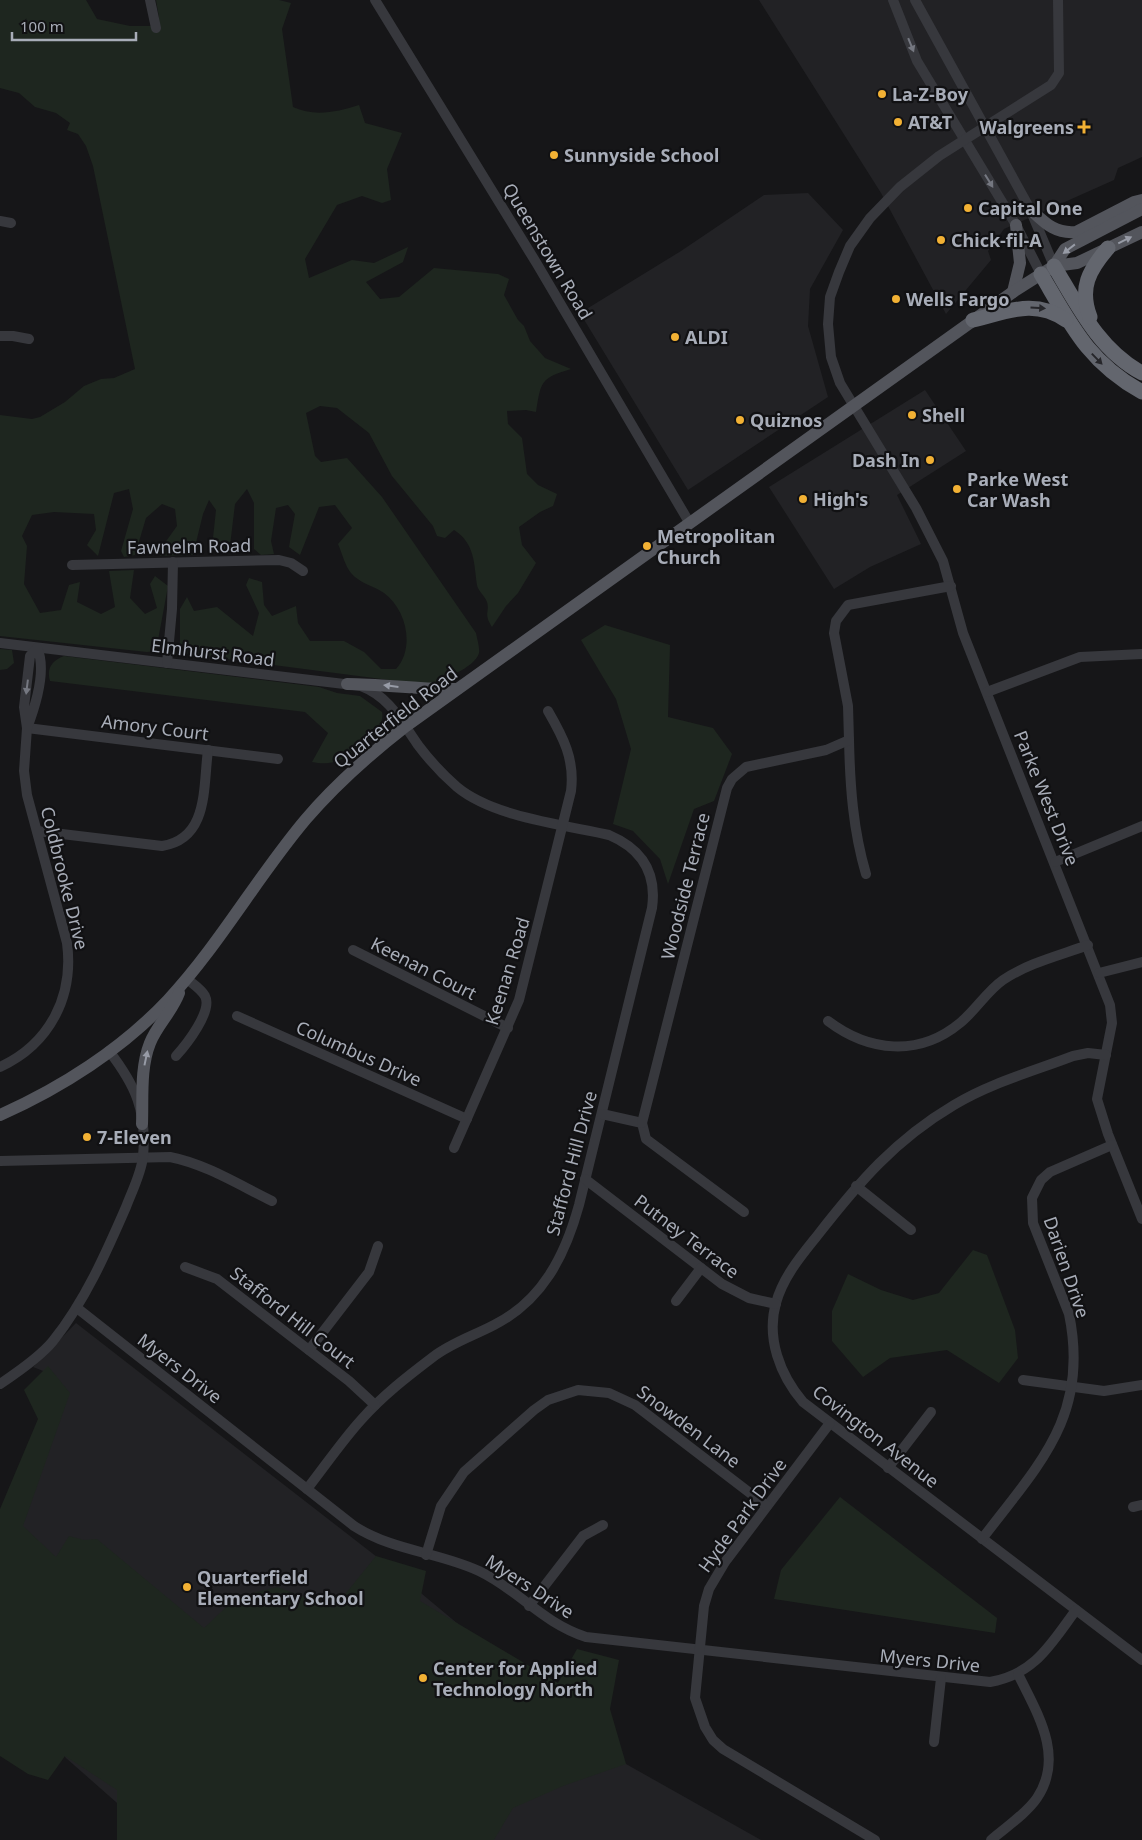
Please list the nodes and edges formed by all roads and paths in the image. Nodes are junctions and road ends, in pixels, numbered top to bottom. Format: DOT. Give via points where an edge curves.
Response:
graph roads {
  1 [pos="150,0"];
  2 [pos="376,0"];
  3 [pos="893,0"];
  4 [pos="916,0"];
  5 [pos="1058,0"];
  6 [pos="156,28"];
  7 [pos="984,128"];
  8 [pos="963,139"];
  9 [pos="1142,200"];
  10 [pos="1030,209"];
  11 [pos="1142,209"];
  12 [pos="0,221"];
  13 [pos="11,223"];
  14 [pos="1016,225"];
  15 [pos="1142,232"];
  16 [pos="1108,248"];
  17 [pos="1054,266"];
  18 [pos="1041,274"];
  19 [pos="1013,292"];
  20 [pos="973,320"];
  21 [pos="1068,320"];
  22 [pos="1096,335"];
  23 [pos="0,336"];
  24 [pos="29,339"];
  25 [pos="1142,373"];
  26 [pos="1142,392"];
  27 [pos="854,405"];
  28 [pos="689,522"];
  29 [pos="173,562"];
  30 [pos="72,565"];
  31 [pos="303,571"];
  32 [pos="951,586"];
  33 [pos="0,643"];
  34 [pos="37,648"];
  35 [pos="1142,654"];
  36 [pos="167,663"];
  37 [pos="347,684"];
  38 [pos="457,689"];
  39 [pos="987,692"];
  40 [pos="548,710"];
  41 [pos="406,726"];
  42 [pos="27,728"];
  43 [pos="849,740"];
  44 [pos="208,750"];
  45 [pos="278,759"];
  46 [pos="563,825"];
  47 [pos="1142,826"];
  48 [pos="37,831"];
  49 [pos="640,855"];
  50 [pos="1055,862"];
  51 [pos="866,874"];
  52 [pos="1088,945"];
  53 [pos="352,950"];
  54 [pos="1142,962"];
  55 [pos="1099,973"];
  56 [pos="185,982"];
  57 [pos="237,1016"];
  58 [pos="828,1021"];
  59 [pos="508,1028"];
  60 [pos="109,1051"];
  61 [pos="1106,1055"];
  62 [pos="176,1056"];
  63 [pos="0,1067"];
  64 [pos="0,1114"];
  65 [pos="602,1114"];
  66 [pos="467,1119"];
  67 [pos="642,1123"];
  68 [pos="142,1124"];
  69 [pos="1112,1145"];
  70 [pos="454,1148"];
  71 [pos="143,1158"];
  72 [pos="0,1161"];
  73 [pos="586,1179"];
  74 [pos="856,1186"];
  75 [pos="272,1201"];
  76 [pos="744,1212"];
  77 [pos="1142,1219"];
  78 [pos="910,1230"];
  79 [pos="378,1246"];
  80 [pos="185,1267"];
  81 [pos="701,1268"];
  82 [pos="676,1301"];
  83 [pos="776,1304"];
  84 [pos="76,1308"];
  85 [pos="309,1350"];
  86 [pos="1023,1380"];
  87 [pos="0,1384"];
  88 [pos="1142,1385"];
  89 [pos="1072,1388"];
  90 [pos="375,1406"];
  91 [pos="931,1412"];
  92 [pos="830,1424"];
  93 [pos="888,1468"];
  94 [pos="307,1489"];
  95 [pos="767,1506"];
  96 [pos="604,1525"];
  97 [pos="982,1539"];
  98 [pos="426,1554"];
  99 [pos="529,1606"];
  100 [pos="1076,1610"];
  101 [pos="699,1651"];
  102 [pos="1142,1660"];
  103 [pos="1018,1674"];
  104 [pos="941,1678"];
  105 [pos="934,1742"];
  106 [pos="874,1840"];
  107 [pos="991,1840"];
  1 -- 6 [label="street"];
  2 -- 28 [label="street, Queenstown Road"];
  3 -- 8 [label="street, one-way" via="917,60"];
  4 -- 7 [label="street"];
  5 -- 7 [label="street, Parke West Drive" via="1059,73 1038,95"];
  7 -- 8 [label="street, Parke West Drive"];
  7 -- 10 [label="street"];
  8 -- 14 [label="street, one-way"];
  8 -- 27 [label="street, Parke West Drive" via="900,187 870,218 850,246 839,272 830,297 831,357 840,383"];
  9 -- 10 [label="main road" via="1076,232 1066,233 1049,227"];
  10 -- 17 [label="street"];
  11 -- 17 [label="main road, Quarterfield Road, one-way" via="1065,249"];
  12 -- 13 [label="street"];
  14 -- 18 [label="street"];
  14 -- 19 [label="main road" via="1020,263"];
  16 -- 15 [label="main road, Quarterfield Road, one-way"];
  16 -- 17 [label="main road, Quarterfield Road" via="1077,263"];
  16 -- 22 [label="highway" via="1094,263 1085,288 1086,307"];
  17 -- 18 [label="main road, Quarterfield Road"];
  17 -- 22 [label="highway"];
  18 -- 19 [label="main road, Quarterfield Road"];
  18 -- 21 [label="highway"];
  19 -- 20 [label="main road, Quarterfield Road"];
  20 -- 21 [label="highway, one-way" via="1032,307 1052,310"];
  20 -- 27 [label="main road, Quarterfield Road"];
  21 -- 26 [label="highway, one-way" via="1099,362"];
  22 -- 25 [label="highway"];
  23 -- 24 [label="street"];
  27 -- 28 [label="main road, Quarterfield Road"];
  27 -- 32 [label="street, Parke West Drive" via="933,538"];
  28 -- 38 [label="main road, Quarterfield Road"];
  29 -- 30 [label="street, Fawnelm Road"];
  29 -- 31 [label="street, Fawnelm Road" via="280,560"];
  29 -- 36 [label="street"];
  32 -- 39 [label="street, Parke West Drive" via="963,633"];
  32 -- 43 [label="street" via="848,605 841,613 834,633 848,706"];
  33 -- 34 [label="street, Elmhurst Road"];
  34 -- 36 [label="street, Elmhurst Road"];
  34 -- 42 [label="street, Coldbrooke Drive" via="30,656 24,707"];
  35 -- 39 [label="street" via="1080,657"];
  36 -- 37 [label="street, Elmhurst Road"];
  38 -- 37 [label="main road, one-way"];
  37 -- 41 [label="street, Elmhurst Road" via="373,690"];
  38 -- 41 [label="main road, Quarterfield Road"];
  39 -- 50 [label="street, Parke West Drive"];
  40 -- 46 [label="street, Keenan Road" via="564,739 572,764 571,791"];
  41 -- 46 [label="street, Elmhurst Road" via="434,766 458,788 494,808"];
  41 -- 56 [label="main road, Quarterfield Road" via="353,770 306,819"];
  42 -- 44 [label="street, Amory Court"];
  42 -- 48 [label="street, Coldbrooke Drive" via="24,771"];
  43 -- 51 [label="street" via="854,823"];
  43 -- 67 [label="street, Woodside Terrace" via="826,750 746,767 726,788"];
  44 -- 45 [label="street, Amory Court"];
  44 -- 48 [label="street" via="198,819 182,841 162,846"];
  46 -- 49 [label="street, Elmhurst Road" via="622,841"];
  46 -- 59 [label="street, Keenan Road" via="525,980"];
  47 -- 50 [label="street"];
  48 -- 63 [label="street, Coldbrooke Drive" via="67,943 68,980 60,1008 43,1035 20,1056"];
  49 -- 65 [label="street, Stafford Hill Drive" via="652,880 652,908"];
  50 -- 52 [label="street, Parke West Drive"];
  52 -- 55 [label="street, Parke West Drive"];
  52 -- 58 [label="street" via="1002,980 961,1022 938,1038 918,1045 902,1047 858,1040"];
  53 -- 59 [label="street, Keenan Court"];
  54 -- 55 [label="street"];
  55 -- 61 [label="street, Parke West Drive" via="1110,1004 1112,1023"];
  56 -- 60 [label="main road, Quarterfield Road"];
  56 -- 62 [label="street" via="205,995 207,1002 198,1025"];
  68 -- 56 [label="main road, one-way" via="144,1067 149,1044 174,1006"];
  57 -- 66 [label="street, Columbus Drive"];
  59 -- 66 [label="street, Keenan Road"];
  60 -- 64 [label="main road, Quarterfield Road" via="48,1090"];
  60 -- 68 [label="street" via="133,1084"];
  61 -- 69 [label="street, Parke West Drive" via="1097,1100"];
  61 -- 74 [label="street, Covington Avenue" via="1088,1053 1073,1056 955,1104 898,1143"];
  65 -- 67 [label="street"];
  65 -- 73 [label="street, Stafford Hill Drive"];
  66 -- 70 [label="street, Keenan Road"];
  67 -- 76 [label="street" via="646,1139"];
  68 -- 71 [label="street"];
  69 -- 77 [label="street, Parke West Drive"];
  69 -- 89 [label="street, Darien Drive" via="1050,1172 1041,1180 1032,1198 1032,1223 1069,1314 1074,1359"];
  71 -- 72 [label="street"];
  71 -- 75 [label="street" via="184,1160"];
  71 -- 84 [label="street" via="119,1223"];
  73 -- 81 [label="street, Putney Terrace"];
  73 -- 90 [label="street, Stafford Hill Drive" via="563,1253 538,1293 504,1320 435,1355"];
  74 -- 78 [label="street"];
  74 -- 83 [label="street, Covington Avenue" via="796,1263"];
  79 -- 85 [label="street" via="369,1272"];
  80 -- 85 [label="street, Stafford Hill Court" via="217,1279"];
  81 -- 82 [label="street"];
  81 -- 83 [label="street, Putney Terrace" via="735,1292"];
  83 -- 92 [label="street, Covington Avenue" via="774,1337 786,1378 803,1402"];
  84 -- 87 [label="street" via="52,1343"];
  84 -- 94 [label="street, Myers Drive"];
  85 -- 90 [label="street, Stafford Hill Court"];
  86 -- 89 [label="street"];
  88 -- 89 [label="street" via="1104,1391"];
  89 -- 97 [label="street, Darien Drive" via="1066,1415 1050,1448"];
  90 -- 94 [label="street, Stafford Hill Drive"];
  91 -- 93 [label="street"];
  92 -- 93 [label="street, Covington Avenue"];
  92 -- 95 [label="street, Hyde Park Drive"];
  93 -- 97 [label="street, Covington Avenue"];
  94 -- 98 [label="street, Myers Drive" via="369,1536 385,1544"];
  95 -- 98 [label="street, Snowden Lane" via="635,1405 609,1393 578,1390 548,1400 534,1410 464,1472 440,1506"];
  95 -- 101 [label="street, Hyde Park Drive" via="716,1575 704,1606"];
  96 -- 99 [label="street" via="583,1536"];
  97 -- 100 [label="street, Covington Avenue"];
  98 -- 99 [label="street, Myers Drive" via="481,1572"];
  99 -- 101 [label="street, Myers Drive" via="557,1626 586,1637"];
  100 -- 102 [label="street, Covington Avenue"];
  100 -- 103 [label="street, Myers Drive" via="1029,1668"];
  101 -- 104 [label="street, Myers Drive"];
  101 -- 106 [label="street, Hyde Park Drive" via="695,1698 702,1721 713,1740 734,1756"];
  103 -- 104 [label="street, Myers Drive" via="990,1682"];
  103 -- 107 [label="street" via="1047,1737 1049,1763 1038,1797"];
  104 -- 105 [label="street"];
}
